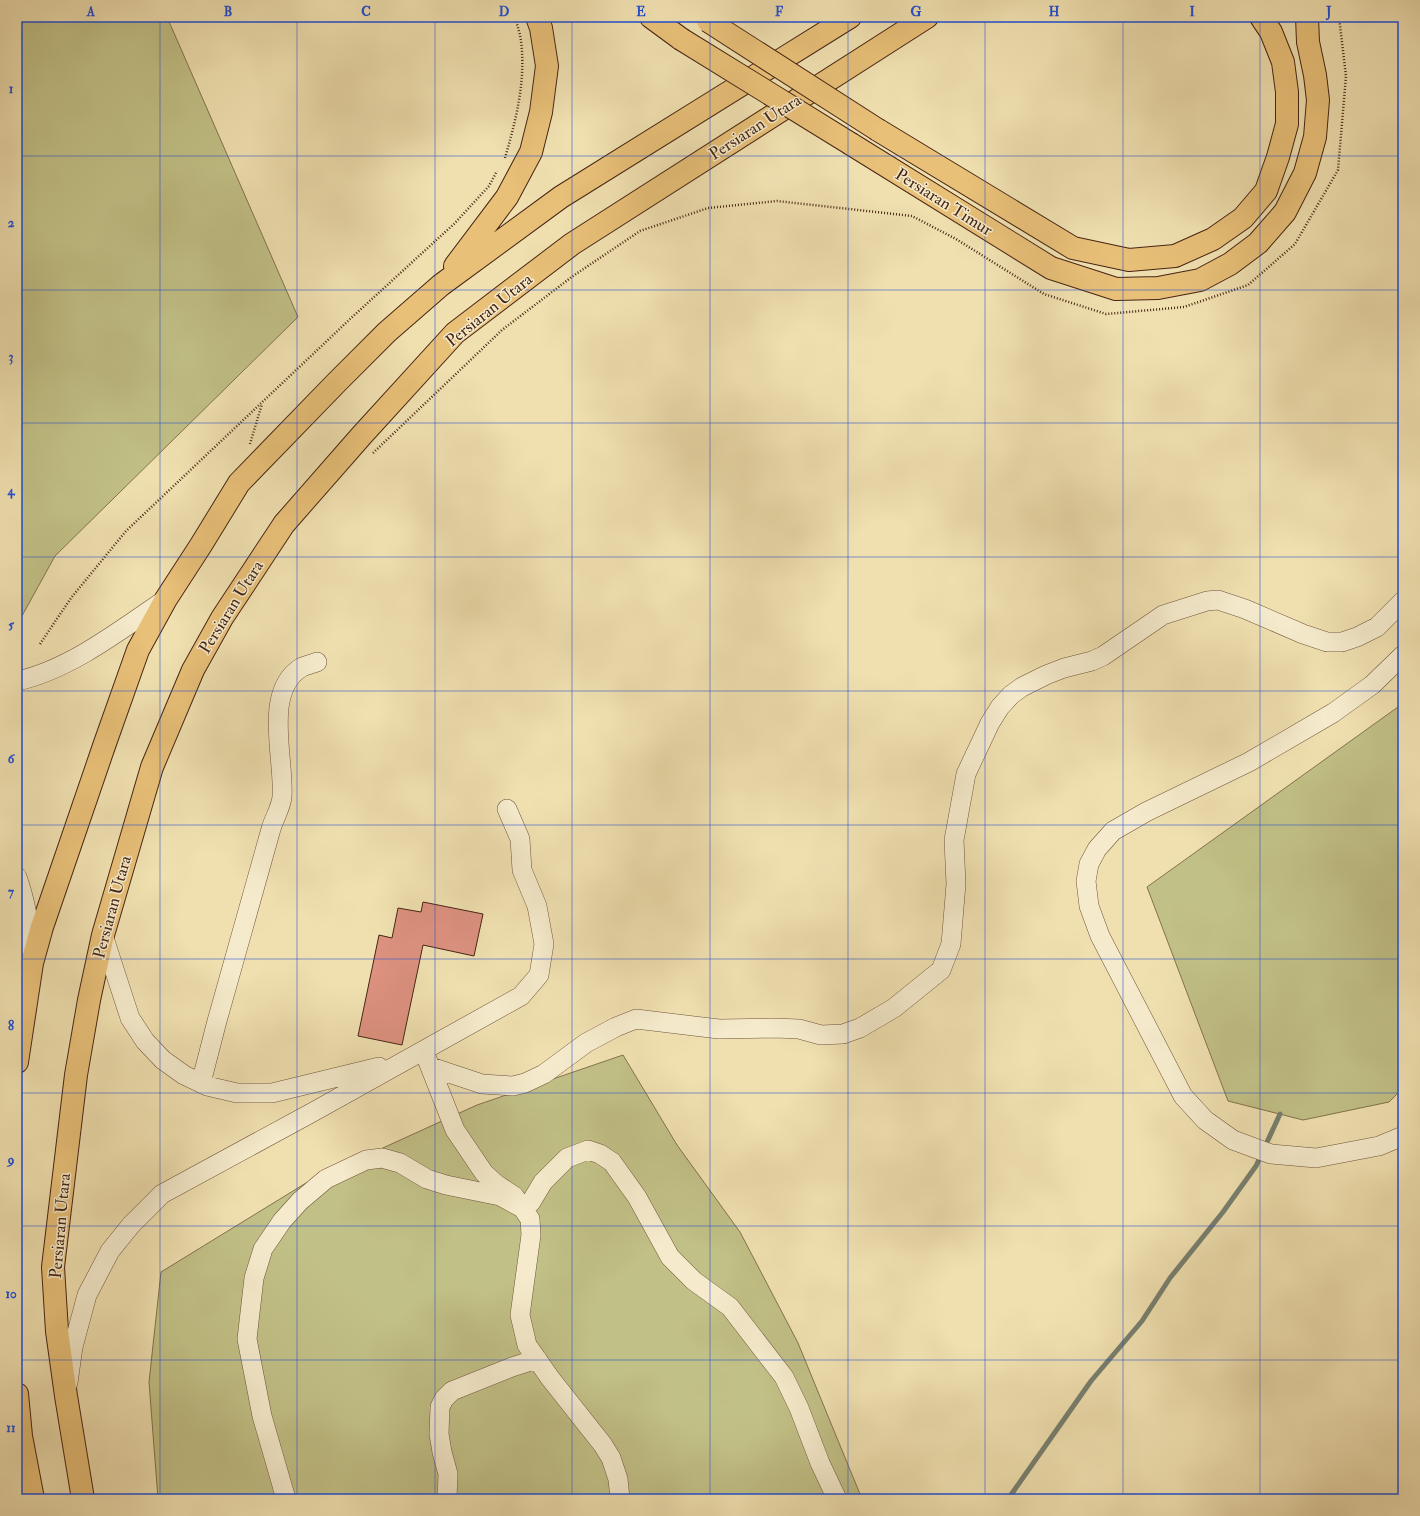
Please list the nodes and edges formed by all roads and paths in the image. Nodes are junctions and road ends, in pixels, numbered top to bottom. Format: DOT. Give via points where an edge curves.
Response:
graph roads {
  1 [pos="515,17"];
  2 [pos="537,17"];
  3 [pos="651,17"];
  4 [pos="850,17"];
  5 [pos="927,17"];
  6 [pos="1261,17"];
  7 [pos="1307,17"];
  8 [pos="1339,17"];
  9 [pos="706,19"];
  10 [pos="504,159"];
  11 [pos="500,166"];
  12 [pos="441,285"];
  13 [pos="368,458"];
  14 [pos="166,599"];
  15 [pos="1403,601"];
  16 [pos="40,644"];
  17 [pos="1403,655"];
  18 [pos="317,662"];
  19 [pos="17,681"];
  20 [pos="507,809"];
  21 [pos="17,877"];
  22 [pos="103,935"];
  23 [pos="32,963"];
  24 [pos="424,1050"];
  25 [pos="404,1061"];
  26 [pos="17,1062"];
  27 [pos="431,1067"];
  28 [pos="201,1083"];
  29 [pos="1403,1136"];
  30 [pos="524,1209"];
  31 [pos="538,1359"];
  32 [pos="17,1394"];
  33 [pos="66,1396"];
  34 [pos="33,1499"];
  35 [pos="83,1499"];
  36 [pos="286,1499"];
  37 [pos="447,1499"];
  38 [pos="620,1499"];
  39 [pos="837,1499"];
  1 -- 10 [label="path" via="521,40 523,83 516,122"];
  2 -- 12 [label="main road" via="547,66 542,112 531,152 507,197"];
  3 -- 7 [label="main road, Persiaran Timur, bridge" via="681,39 1051,268 1116,289 1158,288 1200,280 1230,264 1258,243 1285,212 1305,173 1315,137 1318,100 1308,42"];
  4 -- 12 [label="main road" via="560,197"];
  5 -- 22 [label="main road, Persiaran Utara" via="572,244 455,333 362,435 284,524 222,618 193,670 152,767"];
  6 -- 9 [label="main road, Persiaran Timur, bridge" via="1271,32 1283,62 1287,92 1287,124 1266,191 1243,218 1213,239 1175,256 1129,260 1073,248 878,130"];
  8 -- 13 [label="path" via="1346,76 1338,170 1295,244 1248,285 1184,307 1106,314 1044,294 956,239 912,216 777,201 708,208 640,231 573,276 502,330"];
  11 -- 16 [label="path" via="489,186 455,222 126,531 71,598"];
  12 -- 14 [label="main road" via="388,332 239,483"];
  14 -- 19 [label="street" via="111,637 73,659 34,677"];
  14 -- 23 [label="main road" via="138,650 44,920"];
  15 -- 27 [label="street" via="1377,627 1342,642 1327,642 1245,609 1218,600 1208,601 1163,615 1103,656 1046,675 1011,695 986,730 966,774 954,840 956,884 951,944 941,970 894,1008 860,1028 843,1034 821,1035 799,1029 719,1029 636,1019 586,1043 544,1074 513,1086 482,1084"];
  17 -- 29 [label="street" via="1372,685 1334,713 1249,762 1146,812 1113,831 1096,849 1089,864 1086,881 1089,906 1100,936 1183,1096 1205,1120 1233,1140 1270,1154 1316,1158 1379,1146"];
  18 -- 28 [label="street" via="295,672 285,686 280,700 278,714 282,798 271,829"];
  20 -- 24 [label="street" via="520,839 522,870 537,906 544,944 539,975 521,996"];
  21 -- 23 [label="street" via="29,922"];
  22 -- 28 [label="street" via="130,1018 145,1041 163,1060"];
  22 -- 33 [label="main road, Persiaran Utara" via="76,1074 53,1267 57,1331"];
  23 -- 26 [label="main road"];
  24 -- 25 [label="street"];
  24 -- 27 [label="street"];
  25 -- 28 [label="street" via="272,1093 237,1093"];
  25 -- 33 [label="street" via="162,1194 131,1225 110,1251 88,1295 73,1346"];
  27 -- 30 [label="street" via="455,1130 484,1172 514,1196"];
  30 -- 31 [label="street" via="530,1219 531,1235 520,1315 527,1345"];
  30 -- 36 [label="street" via="500,1196 439,1183 382,1158 366,1160 326,1179 300,1201 282,1221 263,1249 254,1278 247,1339 262,1416"];
  30 -- 39 [label="street" via="544,1182 567,1158 588,1150 612,1162 637,1197 670,1257 694,1281 730,1307 784,1377 800,1408 820,1463"];
  31 -- 37 [label="street" via="452,1391 444,1399 440,1407 439,1434 448,1474"];
  31 -- 38 [label="street" via="611,1458 618,1479"];
  32 -- 34 [label="main road" via="21,1436"];
  33 -- 35 [label="main road, Persiaran Utara"];
}
